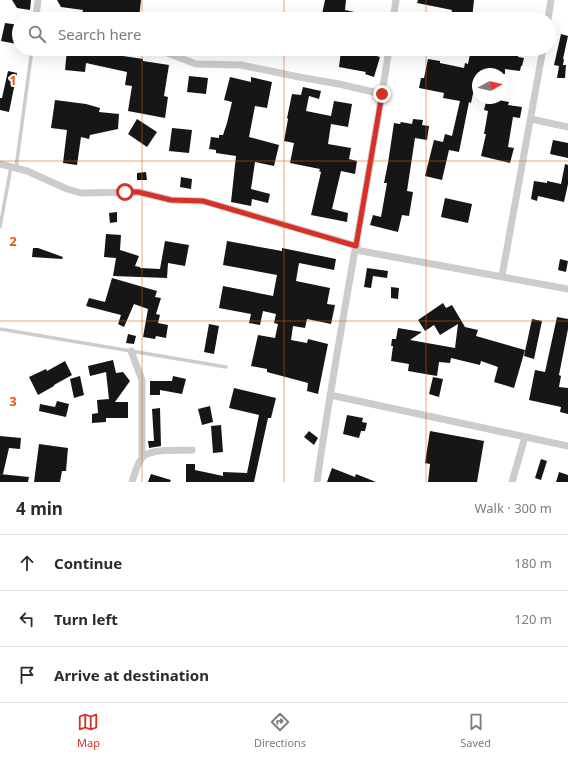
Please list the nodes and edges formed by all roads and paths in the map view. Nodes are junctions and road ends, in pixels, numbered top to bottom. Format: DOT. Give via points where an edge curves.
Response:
graph roads {
  1 [pos="38,0"];
  2 [pos="396,0"];
  3 [pos="551,0"];
  4 [pos="37,12"];
  5 [pos="394,12"];
  6 [pos="549,12"];
  7 [pos="31,56"];
  8 [pos="175,56"];
  9 [pos="388,56"];
  10 [pos="542,56"];
  11 [pos="382,94"];
  12 [pos="531,119"];
  13 [pos="568,127"];
  14 [pos="0,164"];
  15 [pos="14,167"];
  16 [pos="0,227"];
  17 [pos="356,248"];
  18 [pos="502,276"];
  19 [pos="568,289"];
  20 [pos="0,329"];
  21 [pos="131,351"];
  22 [pos="226,367"];
  23 [pos="330,395"];
  24 [pos="525,437"];
  25 [pos="568,446"];
  26 [pos="192,450"];
  27 [pos="142,457"];
  28 [pos="132,482"];
  29 [pos="317,482"];
  30 [pos="512,482"];
  1 -- 4 [label="street"];
  2 -- 5 [label="street"];
  3 -- 6 [label="street"];
  7 -- 15 [label="lane"];
  8 -- 11 [label="street" via="196,64 241,66"];
  9 -- 11 [label="street"];
  10 -- 12 [label="street"];
  11 -- 17 [label="street"];
  12 -- 13 [label="street"];
  12 -- 18 [label="street"];
  14 -- 15 [label="street"];
  15 -- 16 [label="lane"];
  15 -- 17 [label="street" via="81,193 138,192 171,200 203,201"];
  17 -- 18 [label="street"];
  17 -- 23 [label="street"];
  18 -- 19 [label="street"];
  20 -- 21 [label="lane"];
  21 -- 22 [label="lane"];
  21 -- 27 [label="street" via="142,380"];
  23 -- 24 [label="street"];
  23 -- 29 [label="street"];
  24 -- 25 [label="street"];
  24 -- 30 [label="street"];
  26 -- 27 [label="street" via="151,452"];
  27 -- 28 [label="street"];
}
